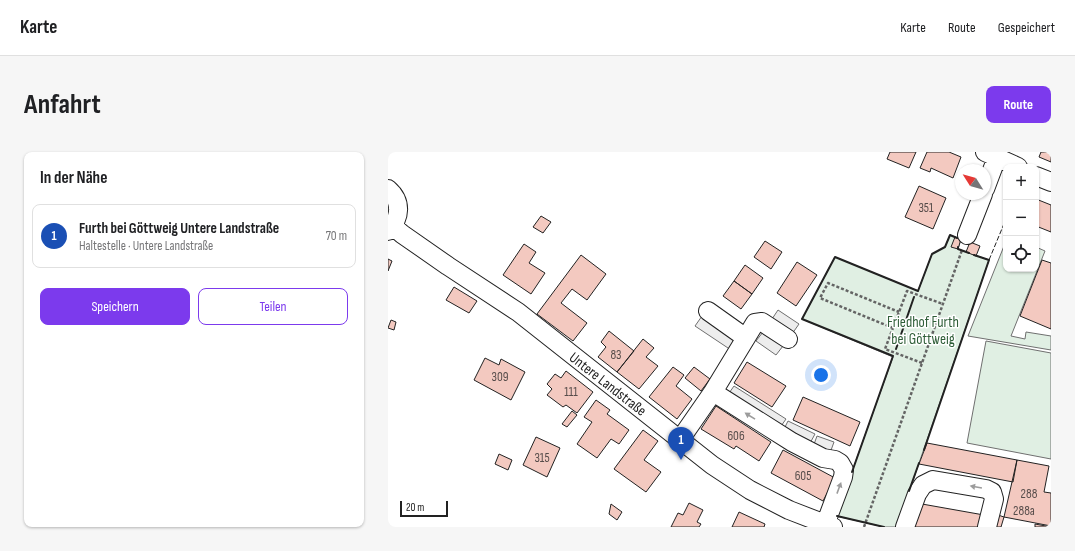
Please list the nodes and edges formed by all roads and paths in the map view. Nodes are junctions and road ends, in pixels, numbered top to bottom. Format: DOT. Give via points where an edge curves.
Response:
graph roads {
  1 [pos="991,154"];
  2 [pos="989,164"];
  3 [pos="1012,164"];
  4 [pos="1039,177"];
  5 [pos="1051,182"];
  6 [pos="388,189"];
  7 [pos="981,200"];
  8 [pos="391,228"];
  9 [pos="965,243"];
  10 [pos="943,304"];
  11 [pos="708,311"];
  12 [pos="899,312"];
  13 [pos="893,328"];
  14 [pos="746,338"];
  15 [pos="788,339"];
  16 [pos="922,363"];
  17 [pos="713,392"];
  18 [pos="679,440"];
  19 [pos="829,526"];
  20 [pos="864,527"];
  21 [pos="905,527"];
  22 [pos="987,527"];
  1 -- 2 [label="street"];
  1 -- 3 [label="street"];
  4 -- 5 [label="street"];
  6 -- 8 [label="street" via="395,197 399,209"];
  7 -- 9 [label="street"];
  8 -- 18 [label="street, Untere Landstraße" via="518,312"];
  9 -- 10 [label="path"];
  10 -- 12 [label="path" via="907,291"];
  10 -- 16 [label="path"];
  11 -- 14 [label="street"];
  12 -- 13 [label="path"];
  12 -- 13 [label="path" via="828,283 820,298"];
  13 -- 16 [label="path" via="885,349"];
  14 -- 15 [label="street" via="755,323 762,322"];
  14 -- 17 [label="street"];
  16 -- 20 [label="path"];
  17 -- 18 [label="street"];
  19 -- 17 [label="street, one-way" via="843,477 844,470 840,463 823,458 792,442"];
  18 -- 19 [label="street, Untere Landstraße" via="750,490 789,510"];
  22 -- 21 [label="street, one-way" via="994,499 992,492 933,480 923,485 917,494"];
}
